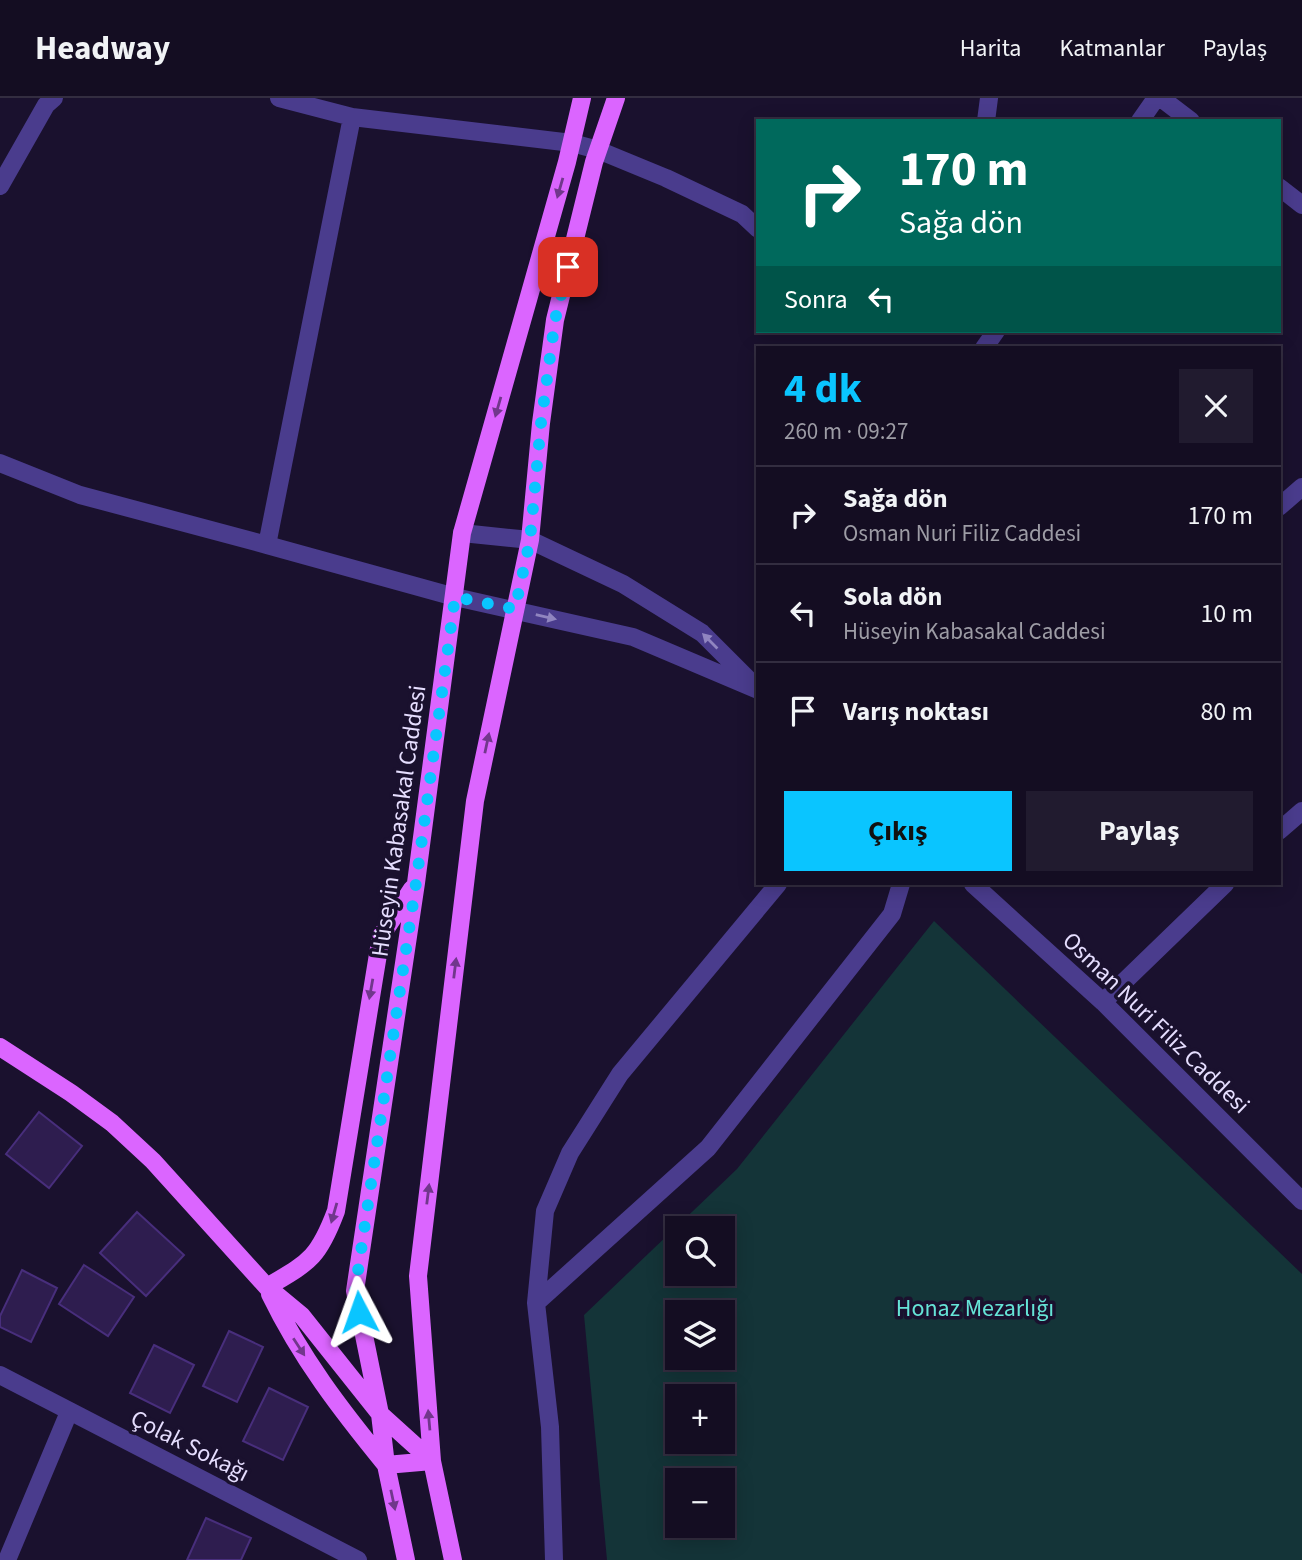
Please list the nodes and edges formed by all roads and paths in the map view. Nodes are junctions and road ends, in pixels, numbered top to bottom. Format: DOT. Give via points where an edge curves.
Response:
graph roads {
  1 [pos="54,98"];
  2 [pos="279,98"];
  3 [pos="582,98"];
  4 [pos="615,98"];
  5 [pos="989,98"];
  6 [pos="1158,98"];
  7 [pos="352,117"];
  8 [pos="985,119"];
  9 [pos="1142,119"];
  10 [pos="1188,119"];
  11 [pos="572,143"];
  12 [pos="598,150"];
  13 [pos="0,186"];
  14 [pos="1281,189"];
  15 [pos="1302,205"];
  16 [pos="756,227"];
  17 [pos="0,463"];
  18 [pos="1302,487"];
  19 [pos="1281,505"];
  20 [pos="462,533"];
  21 [pos="530,540"];
  22 [pos="267,545"];
  23 [pos="455,597"];
  24 [pos="515,609"];
  25 [pos="756,688"];
  26 [pos="756,689"];
  27 [pos="1302,811"];
  28 [pos="1281,829"];
  29 [pos="416,883"];
  30 [pos="777,885"];
  31 [pos="901,885"];
  32 [pos="974,885"];
  33 [pos="1224,885"];
  34 [pos="1103,1002"];
  35 [pos="0,1047"];
  36 [pos="1302,1201"];
  37 [pos="267,1287"];
  38 [pos="536,1303"];
  39 [pos="0,1375"];
  40 [pos="69,1412"];
  41 [pos="380,1415"];
  42 [pos="432,1461"];
  43 [pos="386,1465"];
  44 [pos="7,1560"];
  45 [pos="358,1560"];
  46 [pos="406,1560"];
  47 [pos="453,1560"];
  48 [pos="554,1560"];
  1 -- 13 [label="street"];
  2 -- 7 [label="street"];
  3 -- 11 [label="main road, Hüseyin Kabasakal Caddesi"];
  4 -- 12 [label="main road"];
  5 -- 8 [label="street"];
  6 -- 9 [label="street"];
  6 -- 10 [label="street"];
  7 -- 11 [label="street"];
  7 -- 22 [label="street"];
  11 -- 12 [label="street"];
  11 -- 20 [label="main road, Hüseyin Kabasakal Caddesi, one-way"];
  12 -- 16 [label="street" via="742,214"];
  12 -- 21 [label="main road" via="555,320"];
  14 -- 15 [label="street"];
  17 -- 22 [label="street" via="80,495"];
  18 -- 19 [label="street"];
  20 -- 21 [label="street"];
  20 -- 23 [label="main road, Hüseyin Kabasakal Caddesi"];
  21 -- 24 [label="main road"];
  25 -- 21 [label="street, one-way" via="702,633 624,584"];
  22 -- 23 [label="street"];
  23 -- 24 [label="street"];
  23 -- 29 [label="main road, Hüseyin Kabasakal Caddesi"];
  24 -- 26 [label="street, one-way" via="633,637"];
  42 -- 24 [label="main road, one-way" via="418,1276 475,801"];
  27 -- 28 [label="street"];
  29 -- 37 [label="main road, one-way" via="381,936 336,1211 325,1239 307,1263"];
  29 -- 41 [label="main road, Hüseyin Kabasakal Caddesi" via="355,1291"];
  30 -- 38 [label="street" via="620,1074 570,1153 545,1211"];
  31 -- 38 [label="street" via="892,914 708,1148"];
  32 -- 34 [label="street, Osman Nuri Filiz Caddesi"];
  33 -- 34 [label="street"];
  34 -- 36 [label="street, Osman Nuri Filiz Caddesi"];
  35 -- 37 [label="main road" via="112,1123 153,1161"];
  37 -- 41 [label="main road" via="302,1316"];
  37 -- 43 [label="main road, one-way" via="286,1328 325,1390"];
  38 -- 48 [label="street" via="550,1427"];
  39 -- 40 [label="street, Çolak Sokağı"];
  40 -- 44 [label="street"];
  40 -- 45 [label="street, Çolak Sokağı"];
  41 -- 42 [label="main road"];
  41 -- 43 [label="main road, Hüseyin Kabasakal Caddesi"];
  42 -- 43 [label="main road"];
  42 -- 47 [label="main road"];
  43 -- 46 [label="main road, Hüseyin Kabasakal Caddesi, one-way"];
}
